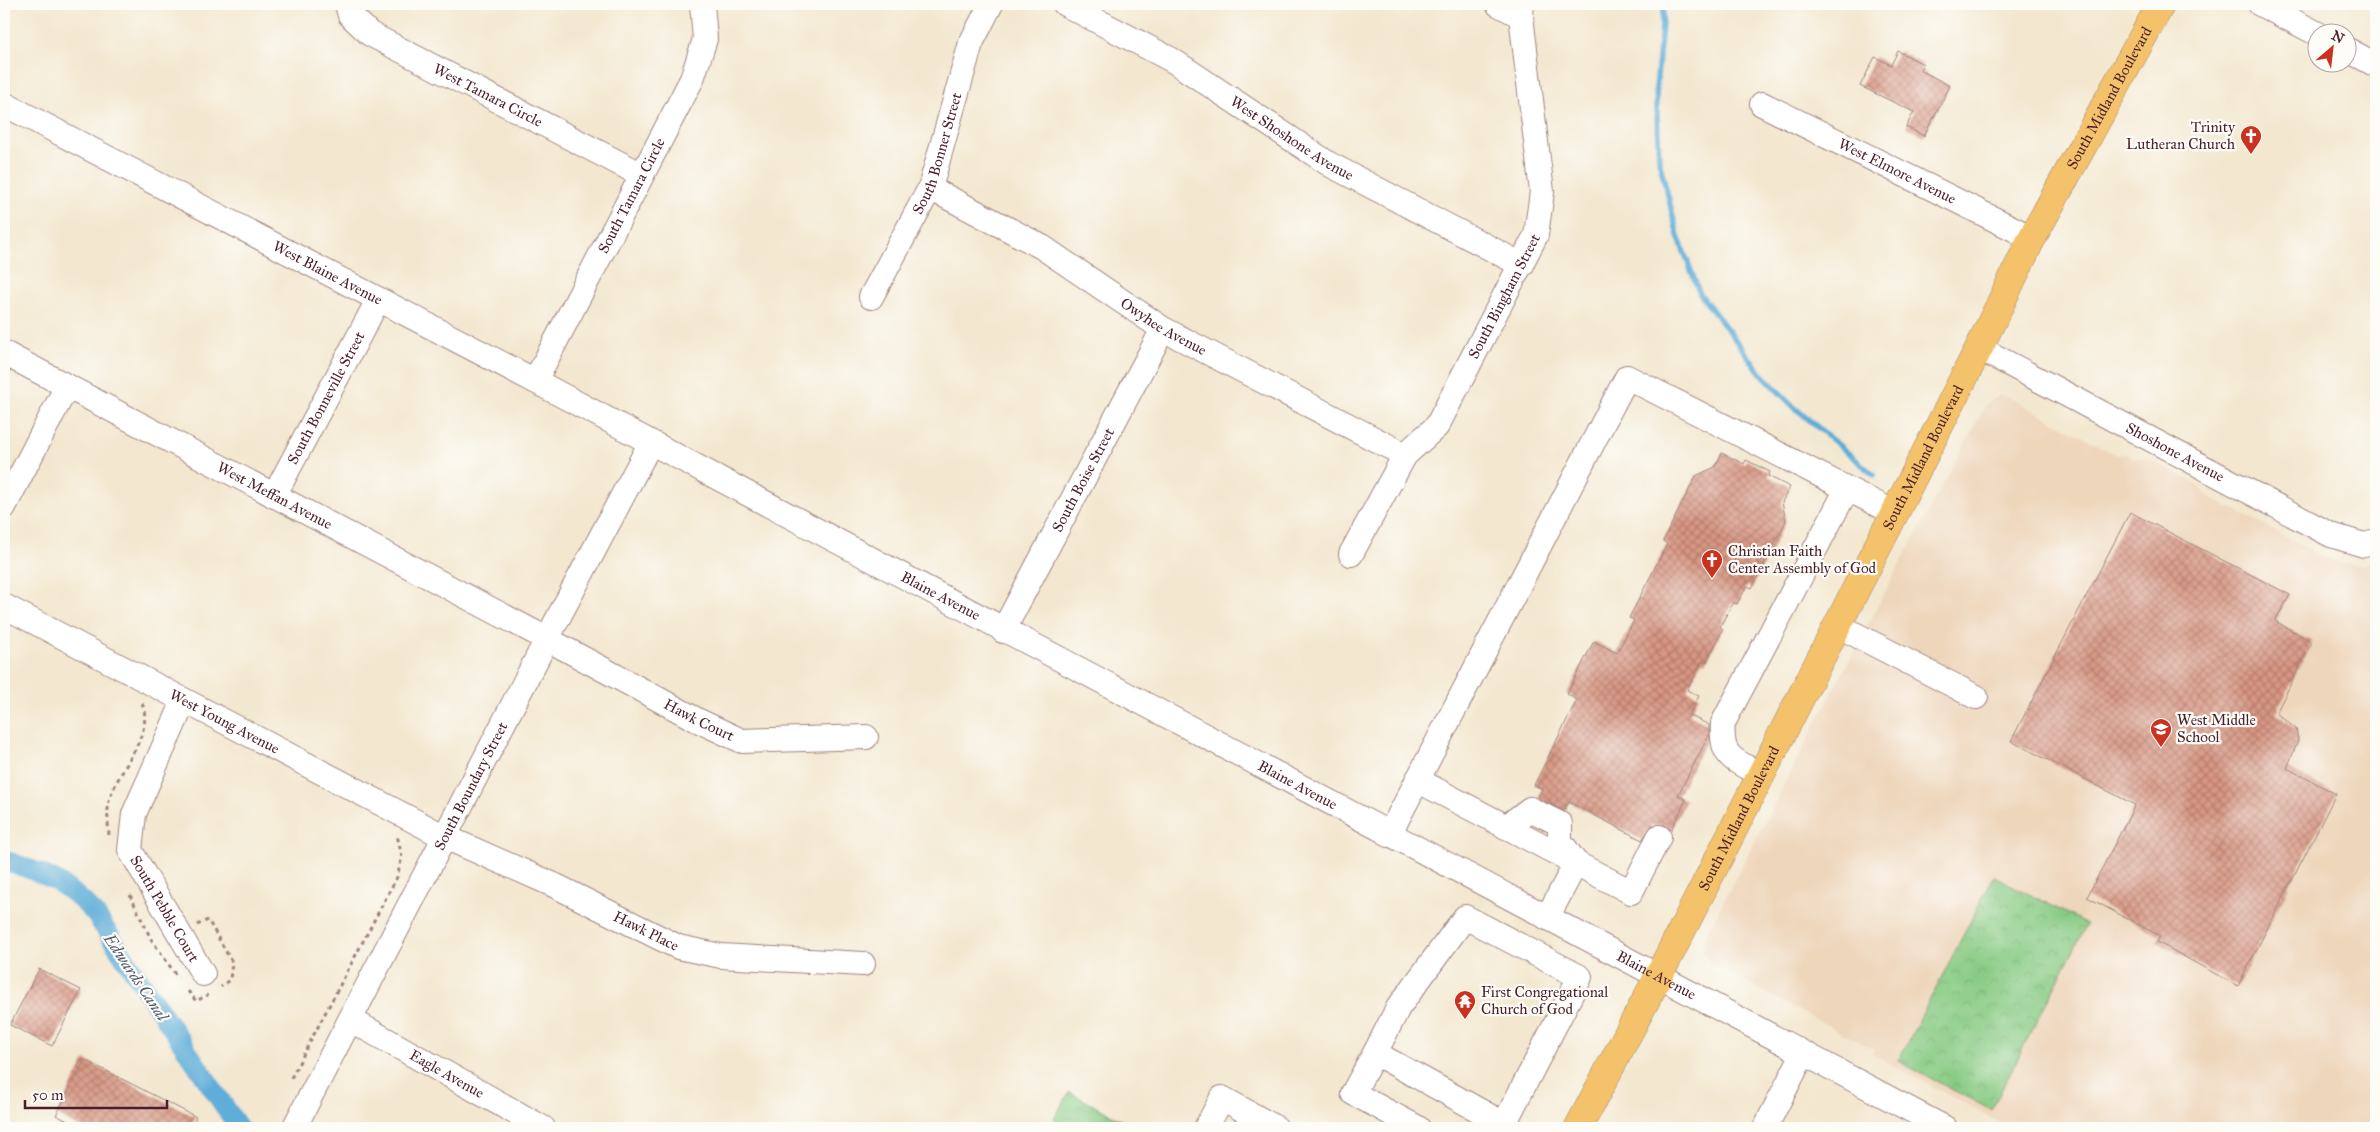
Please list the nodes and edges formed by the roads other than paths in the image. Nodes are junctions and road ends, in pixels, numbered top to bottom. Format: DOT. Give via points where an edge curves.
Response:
graph roads {
  1 [pos="348,4"];
  2 [pos="702,4"];
  3 [pos="991,4"];
  4 [pos="1065,4"];
  5 [pos="1498,4"];
  6 [pos="2162,4"];
  7 [pos="2260,4"];
  8 [pos="1522,10"];
  9 [pos="2308,29"];
  10 [pos="2358,55"];
  11 [pos="2376,65"];
  12 [pos="4,104"];
  13 [pos="1762,104"];
  14 [pos="642,175"];
  15 [pos="930,188"];
  16 [pos="2032,238"];
  17 [pos="1522,265"];
  18 [pos="871,297"];
  19 [pos="378,300"];
  20 [pos="1163,329"];
  21 [pos="1978,348"];
  22 [pos="4,353"];
  23 [pos="535,382"];
  24 [pos="68,386"];
  25 [pos="650,444"];
  26 [pos="1405,455"];
  27 [pos="1847,489"];
  28 [pos="274,496"];
  29 [pos="4,507"];
  30 [pos="1895,512"];
  31 [pos="2376,542"];
  32 [pos="1351,554"];
  33 [pos="4,606"];
  34 [pos="1838,625"];
  35 [pos="1003,631"];
  36 [pos="547,639"];
  37 [pos="1976,697"];
  38 [pos="184,701"];
  39 [pos="866,737"];
  40 [pos="1761,775"];
  41 [pos="1417,780"];
  42 [pos="1389,835"];
  43 [pos="1659,837"];
  44 [pos="445,838"];
  45 [pos="1576,863"];
  46 [pos="1547,918"];
  47 [pos="863,964"];
  48 [pos="204,974"];
  49 [pos="1658,977"];
  50 [pos="350,1020"];
  51 [pos="1375,1053"];
  52 [pos="1803,1054"];
  53 [pos="1507,1126"];
  54 [pos="294,1128"];
  55 [pos="543,1128"];
  56 [pos="1206,1128"];
  57 [pos="1276,1128"];
  58 [pos="1418,1128"];
  59 [pos="1578,1128"];
  60 [pos="1765,1128"];
  61 [pos="1945,1128"];
  1 -- 14 [label="street, West Tamara Circle" via="350,15 370,34"];
  2 -- 14 [label="street, South Tamara Circle" via="705,39 692,79"];
  3 -- 15 [label="street, South Bonner Street" via="971,43"];
  4 -- 17 [label="street, West Shoshone Avenue" via="1172,60 1329,164"];
  5 -- 8 [label="street"];
  6 -- 16 [label="main road, South Midland Boulevard"];
  7 -- 9 [label="street"];
  8 -- 17 [label="street, South Bingham Street" via="1542,192 1536,235"];
  10 -- 11 [label="street"];
  12 -- 19 [label="street, West Blaine Avenue"];
  13 -- 16 [label="street, West Elmore Avenue"];
  14 -- 23 [label="street, South Tamara Circle"];
  15 -- 18 [label="street, South Bonner Street"];
  15 -- 20 [label="street, Owyhee Avenue" via="1042,247"];
  16 -- 21 [label="main road, South Midland Boulevard"];
  17 -- 26 [label="street, South Bingham Street" via="1437,426"];
  19 -- 23 [label="street, West Blaine Avenue"];
  19 -- 28 [label="street, South Bonneville Street"];
  20 -- 26 [label="street, Owyhee Avenue"];
  20 -- 35 [label="street, South Boise Street"];
  21 -- 30 [label="main road, South Midland Boulevard"];
  21 -- 31 [label="street, Shoshone Avenue" via="2331,535 2364,545"];
  22 -- 24 [label="street, West Meffan Avenue"];
  23 -- 25 [label="street, West Blaine Avenue"];
  24 -- 28 [label="street, West Meffan Avenue"];
  24 -- 29 [label="street"];
  25 -- 35 [label="street, Blaine Avenue"];
  25 -- 36 [label="street, South Boundary Street"];
  26 -- 32 [label="street, South Bingham Street"];
  27 -- 30 [label="street"];
  27 -- 40 [label="street" via="1723,723 1722,742 1728,754"];
  27 -- 41 [label="street" via="1627,377"];
  28 -- 36 [label="street, West Meffan Avenue"];
  30 -- 34 [label="main road, South Midland Boulevard"];
  33 -- 38 [label="street, West Young Avenue"];
  34 -- 37 [label="street"];
  34 -- 40 [label="main road, South Midland Boulevard"];
  35 -- 42 [label="street, Blaine Avenue"];
  36 -- 39 [label="street, Hawk Court" via="742,741"];
  36 -- 44 [label="street, South Boundary Street"];
  38 -- 44 [label="street, West Young Avenue"];
  38 -- 48 [label="street, South Pebble Court" via="134,814 130,850"];
  40 -- 49 [label="main road, South Midland Boulevard"];
  41 -- 42 [label="street"];
  41 -- 45 [label="street"];
  42 -- 46 [label="street, Blaine Avenue"];
  43 -- 45 [label="street" via="1631,892"];
  44 -- 47 [label="street, Hawk Place" via="556,886 678,947 721,956"];
  44 -- 50 [label="street, South Boundary Street"];
  45 -- 46 [label="street"];
  46 -- 49 [label="street, Blaine Avenue"];
  49 -- 52 [label="street, Blaine Avenue"];
  49 -- 59 [label="main road, South Midland Boulevard"];
  50 -- 54 [label="street, South Boundary Street"];
  50 -- 55 [label="street, Eagle Avenue"];
  51 -- 53 [label="street"];
  51 -- 53 [label="street" via="1398,1008 1465,917 1580,977"];
  51 -- 58 [label="street" via="1353,1093"];
  52 -- 60 [label="street"];
  52 -- 61 [label="street, Blaine Avenue"];
  56 -- 57 [label="street" via="1222,1098"];
}
